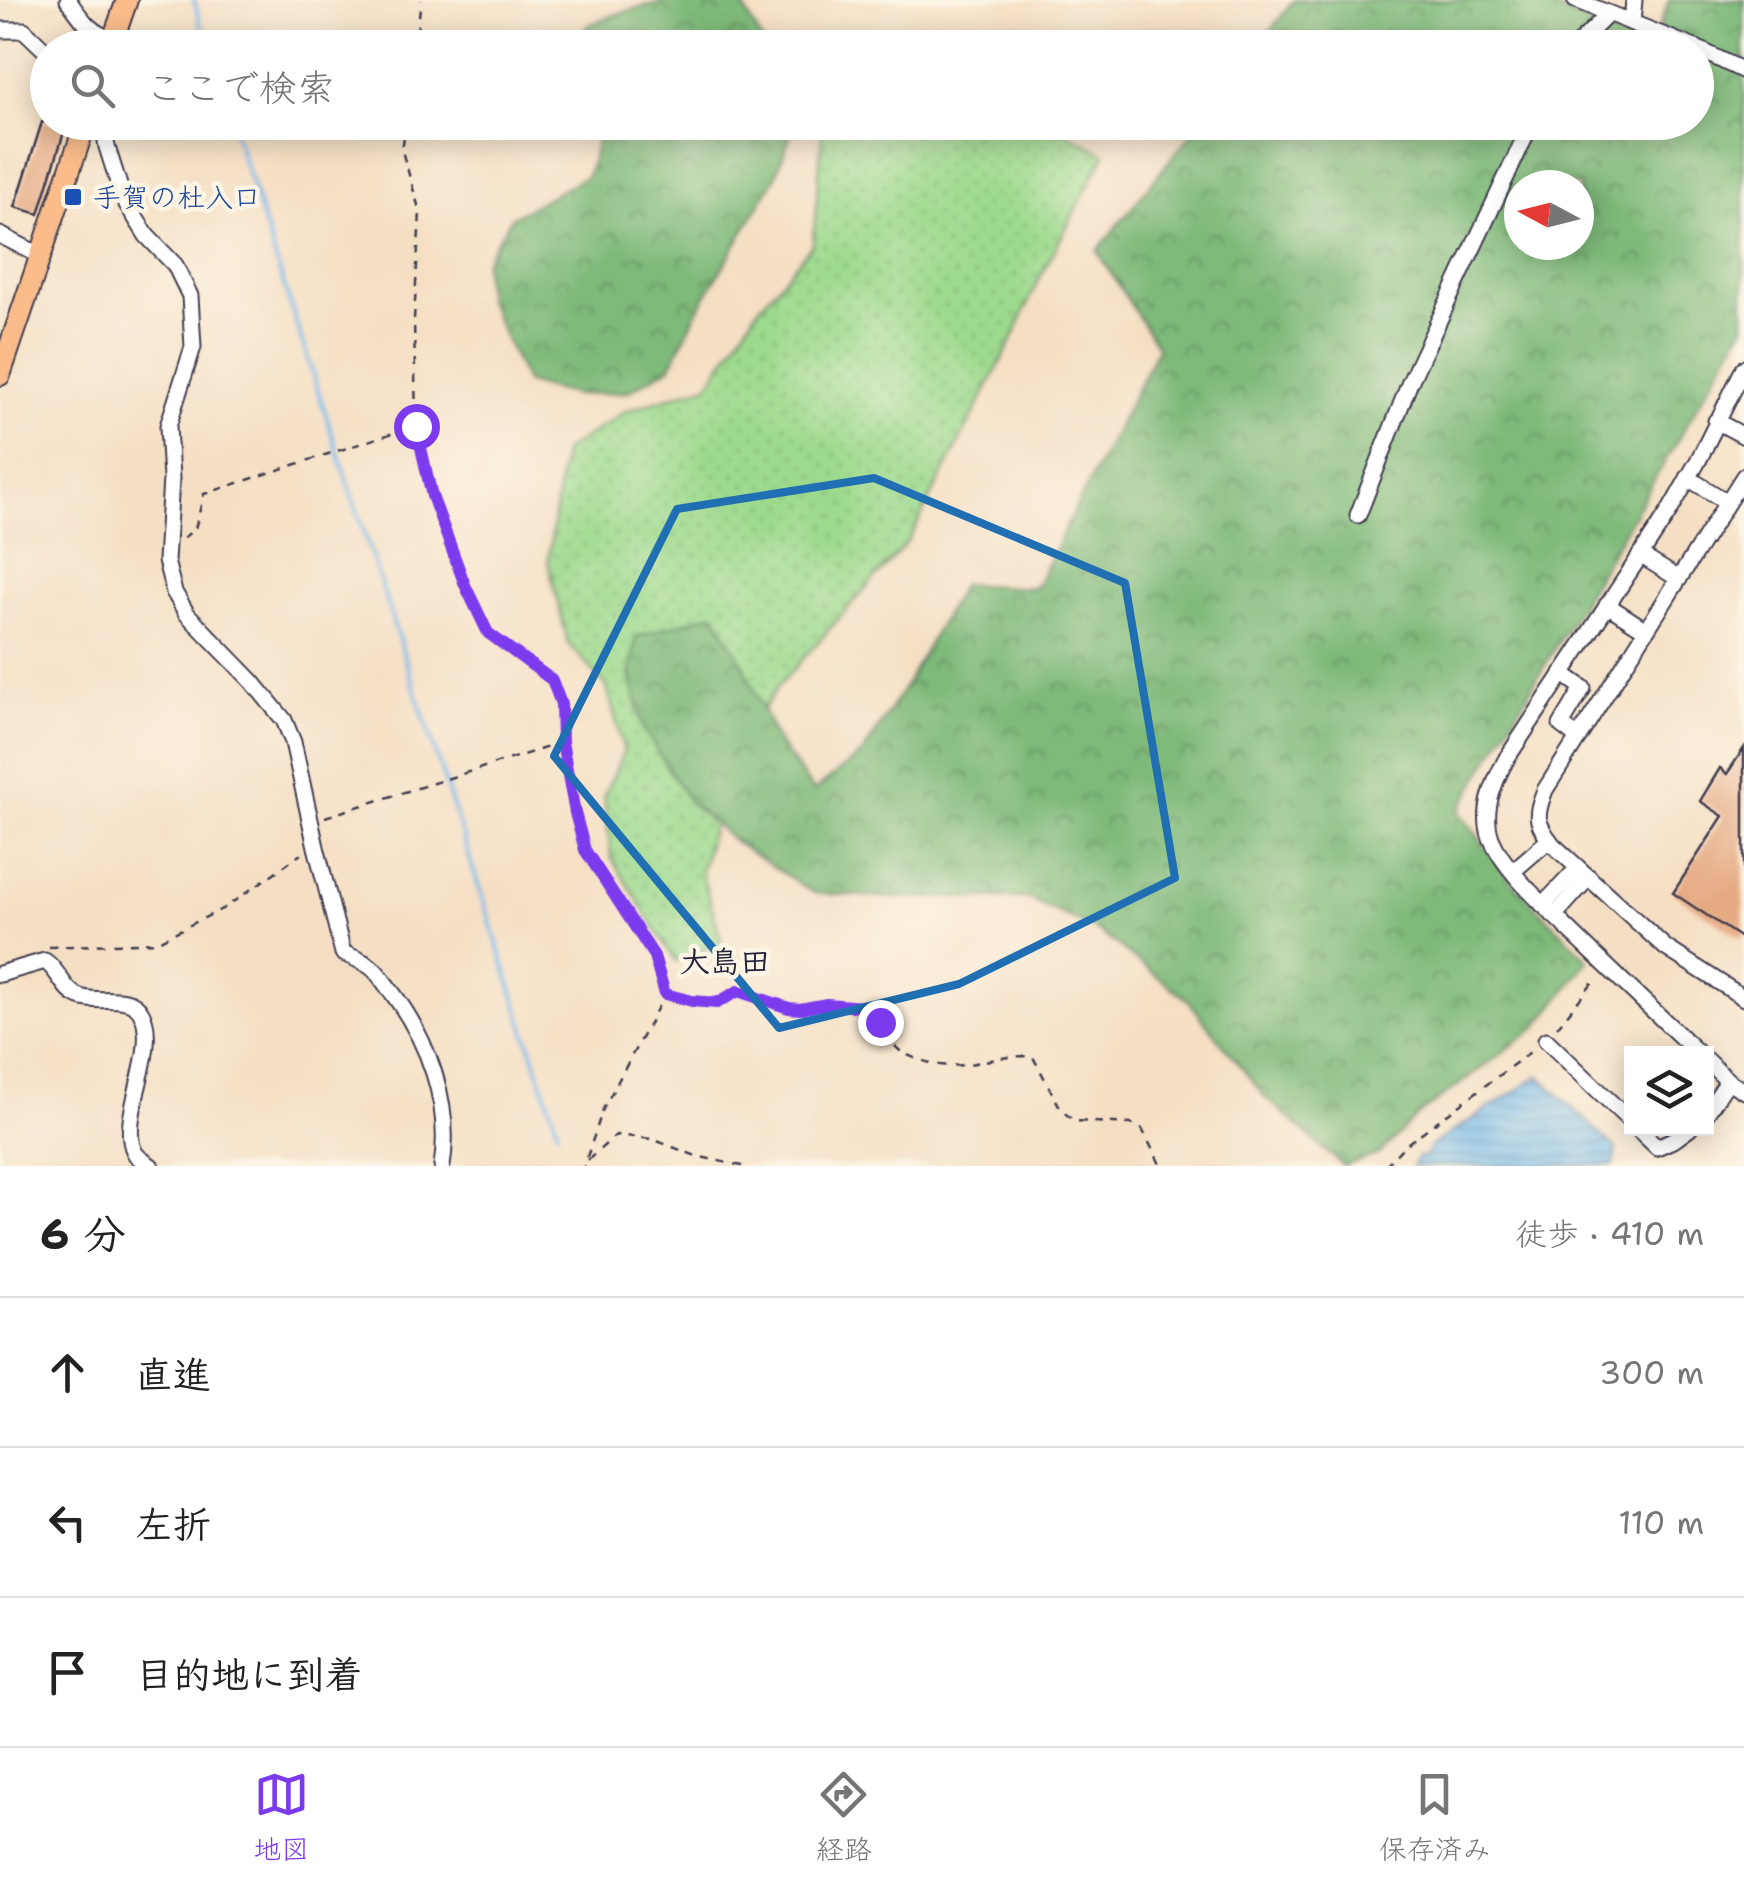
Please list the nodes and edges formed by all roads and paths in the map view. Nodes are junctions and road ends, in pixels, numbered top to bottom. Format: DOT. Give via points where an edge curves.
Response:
graph roads {
  1 [pos="68,0"];
  2 [pos="127,0"];
  3 [pos="421,0"];
  4 [pos="1575,0"];
  5 [pos="1634,0"];
  6 [pos="1608,14"];
  7 [pos="1632,24"];
  8 [pos="0,30"];
  9 [pos="92,30"];
  10 [pos="116,30"];
  11 [pos="417,30"];
  12 [pos="1592,30"];
  13 [pos="1648,30"];
  14 [pos="30,36"];
  15 [pos="1714,57"];
  16 [pos="1744,71"];
  17 [pos="80,140"];
  18 [pos="106,140"];
  19 [pos="404,140"];
  20 [pos="1524,140"];
  21 [pos="0,235"];
  22 [pos="41,256"];
  23 [pos="1743,373"];
  24 [pos="0,376"];
  25 [pos="1716,421"];
  26 [pos="416,426"];
  27 [pos="1744,436"];
  28 [pos="1744,476"];
  29 [pos="1688,478"];
  30 [pos="1728,502"];
  31 [pos="1358,515"];
  32 [pos="166,544"];
  33 [pos="1640,555"];
  34 [pos="1679,579"];
  35 [pos="1607,604"];
  36 [pos="1646,630"];
  37 [pos="1562,674"];
  38 [pos="1578,738"];
  39 [pos="562,742"];
  40 [pos="310,822"];
  41 [pos="1549,840"];
  42 [pos="316,847"];
  43 [pos="1513,872"];
  44 [pos="1583,872"];
  45 [pos="1549,910"];
  46 [pos="45,960"];
  47 [pos="1606,966"];
  48 [pos="0,974"];
  49 [pos="665,994"];
  50 [pos="1744,998"];
  51 [pos="1546,1040"];
  52 [pos="1691,1046"];
  53 [pos="1714,1068"];
  54 [pos="1728,1081"];
  55 [pos="1744,1091"];
  56 [pos="1714,1102"];
  57 [pos="1624,1115"];
  58 [pos="1646,1136"];
  59 [pos="1680,1136"];
  60 [pos="584,1164"];
  61 [pos="151,1166"];
  62 [pos="442,1166"];
  63 [pos="742,1166"];
  64 [pos="1161,1166"];
  65 [pos="1385,1166"];
  1 -- 9 [label="street"];
  2 -- 10 [label="main road"];
  3 -- 11 [label="path"];
  4 -- 6 [label="street"];
  5 -- 7 [label="street"];
  6 -- 7 [label="street"];
  6 -- 12 [label="street"];
  7 -- 13 [label="street"];
  8 -- 14 [label="street"];
  15 -- 16 [label="street"];
  17 -- 22 [label="main road"];
  18 -- 32 [label="street" via="123,198 176,265 190,296 193,346 168,426"];
  19 -- 26 [label="path" via="420,212"];
  20 -- 31 [label="street" via="1410,382"];
  21 -- 22 [label="street"];
  22 -- 24 [label="main road"];
  23 -- 25 [label="street"];
  25 -- 27 [label="street"];
  25 -- 29 [label="street"];
  26 -- 32 [label="path" via="204,494 194,529"];
  26 -- 39 [label="path" via="432,496 465,585 488,633 552,680 561,704"];
  28 -- 30 [label="street"];
  29 -- 30 [label="street"];
  29 -- 33 [label="street"];
  30 -- 34 [label="street"];
  32 -- 40 [label="street" via="174,592 187,614 284,720"];
  33 -- 34 [label="street"];
  33 -- 35 [label="street"];
  34 -- 36 [label="street"];
  35 -- 36 [label="street"];
  35 -- 37 [label="street"];
  36 -- 38 [label="street"];
  37 -- 38 [label="street" via="1583,688 1561,725"];
  37 -- 43 [label="street" via="1490,796 1491,838"];
  38 -- 41 [label="street" via="1538,808 1540,830"];
  39 -- 40 [label="path"];
  39 -- 49 [label="path" via="585,850 654,956"];
  40 -- 42 [label="street"];
  41 -- 43 [label="street"];
  41 -- 44 [label="street"];
  42 -- 46 [label="path" via="226,907 156,942 47,947"];
  42 -- 62 [label="street" via="343,953 372,968 406,1012 428,1058 445,1131"];
  43 -- 45 [label="street"];
  44 -- 45 [label="street"];
  44 -- 50 [label="street" via="1666,948"];
  45 -- 47 [label="street"];
  46 -- 48 [label="street"];
  46 -- 61 [label="street" via="68,992 130,1001 141,1010 148,1036 130,1141 135,1155"];
  47 -- 51 [label="path"];
  47 -- 52 [label="street"];
  49 -- 60 [label="path" via="603,1108"];
  49 -- 64 [label="path" via="717,1003 738,991 789,1008 864,1007 898,1049 928,1063 953,1067 1015,1054 1033,1057 1062,1111 1075,1121 1142,1129"];
  51 -- 57 [label="street"];
  51 -- 65 [label="path"];
  53 -- 54 [label="street"];
  54 -- 55 [label="street"];
  54 -- 56 [label="street"];
  58 -- 59 [label="street" via="1657,1147"];
  60 -- 63 [label="path" via="616,1135"];
}
